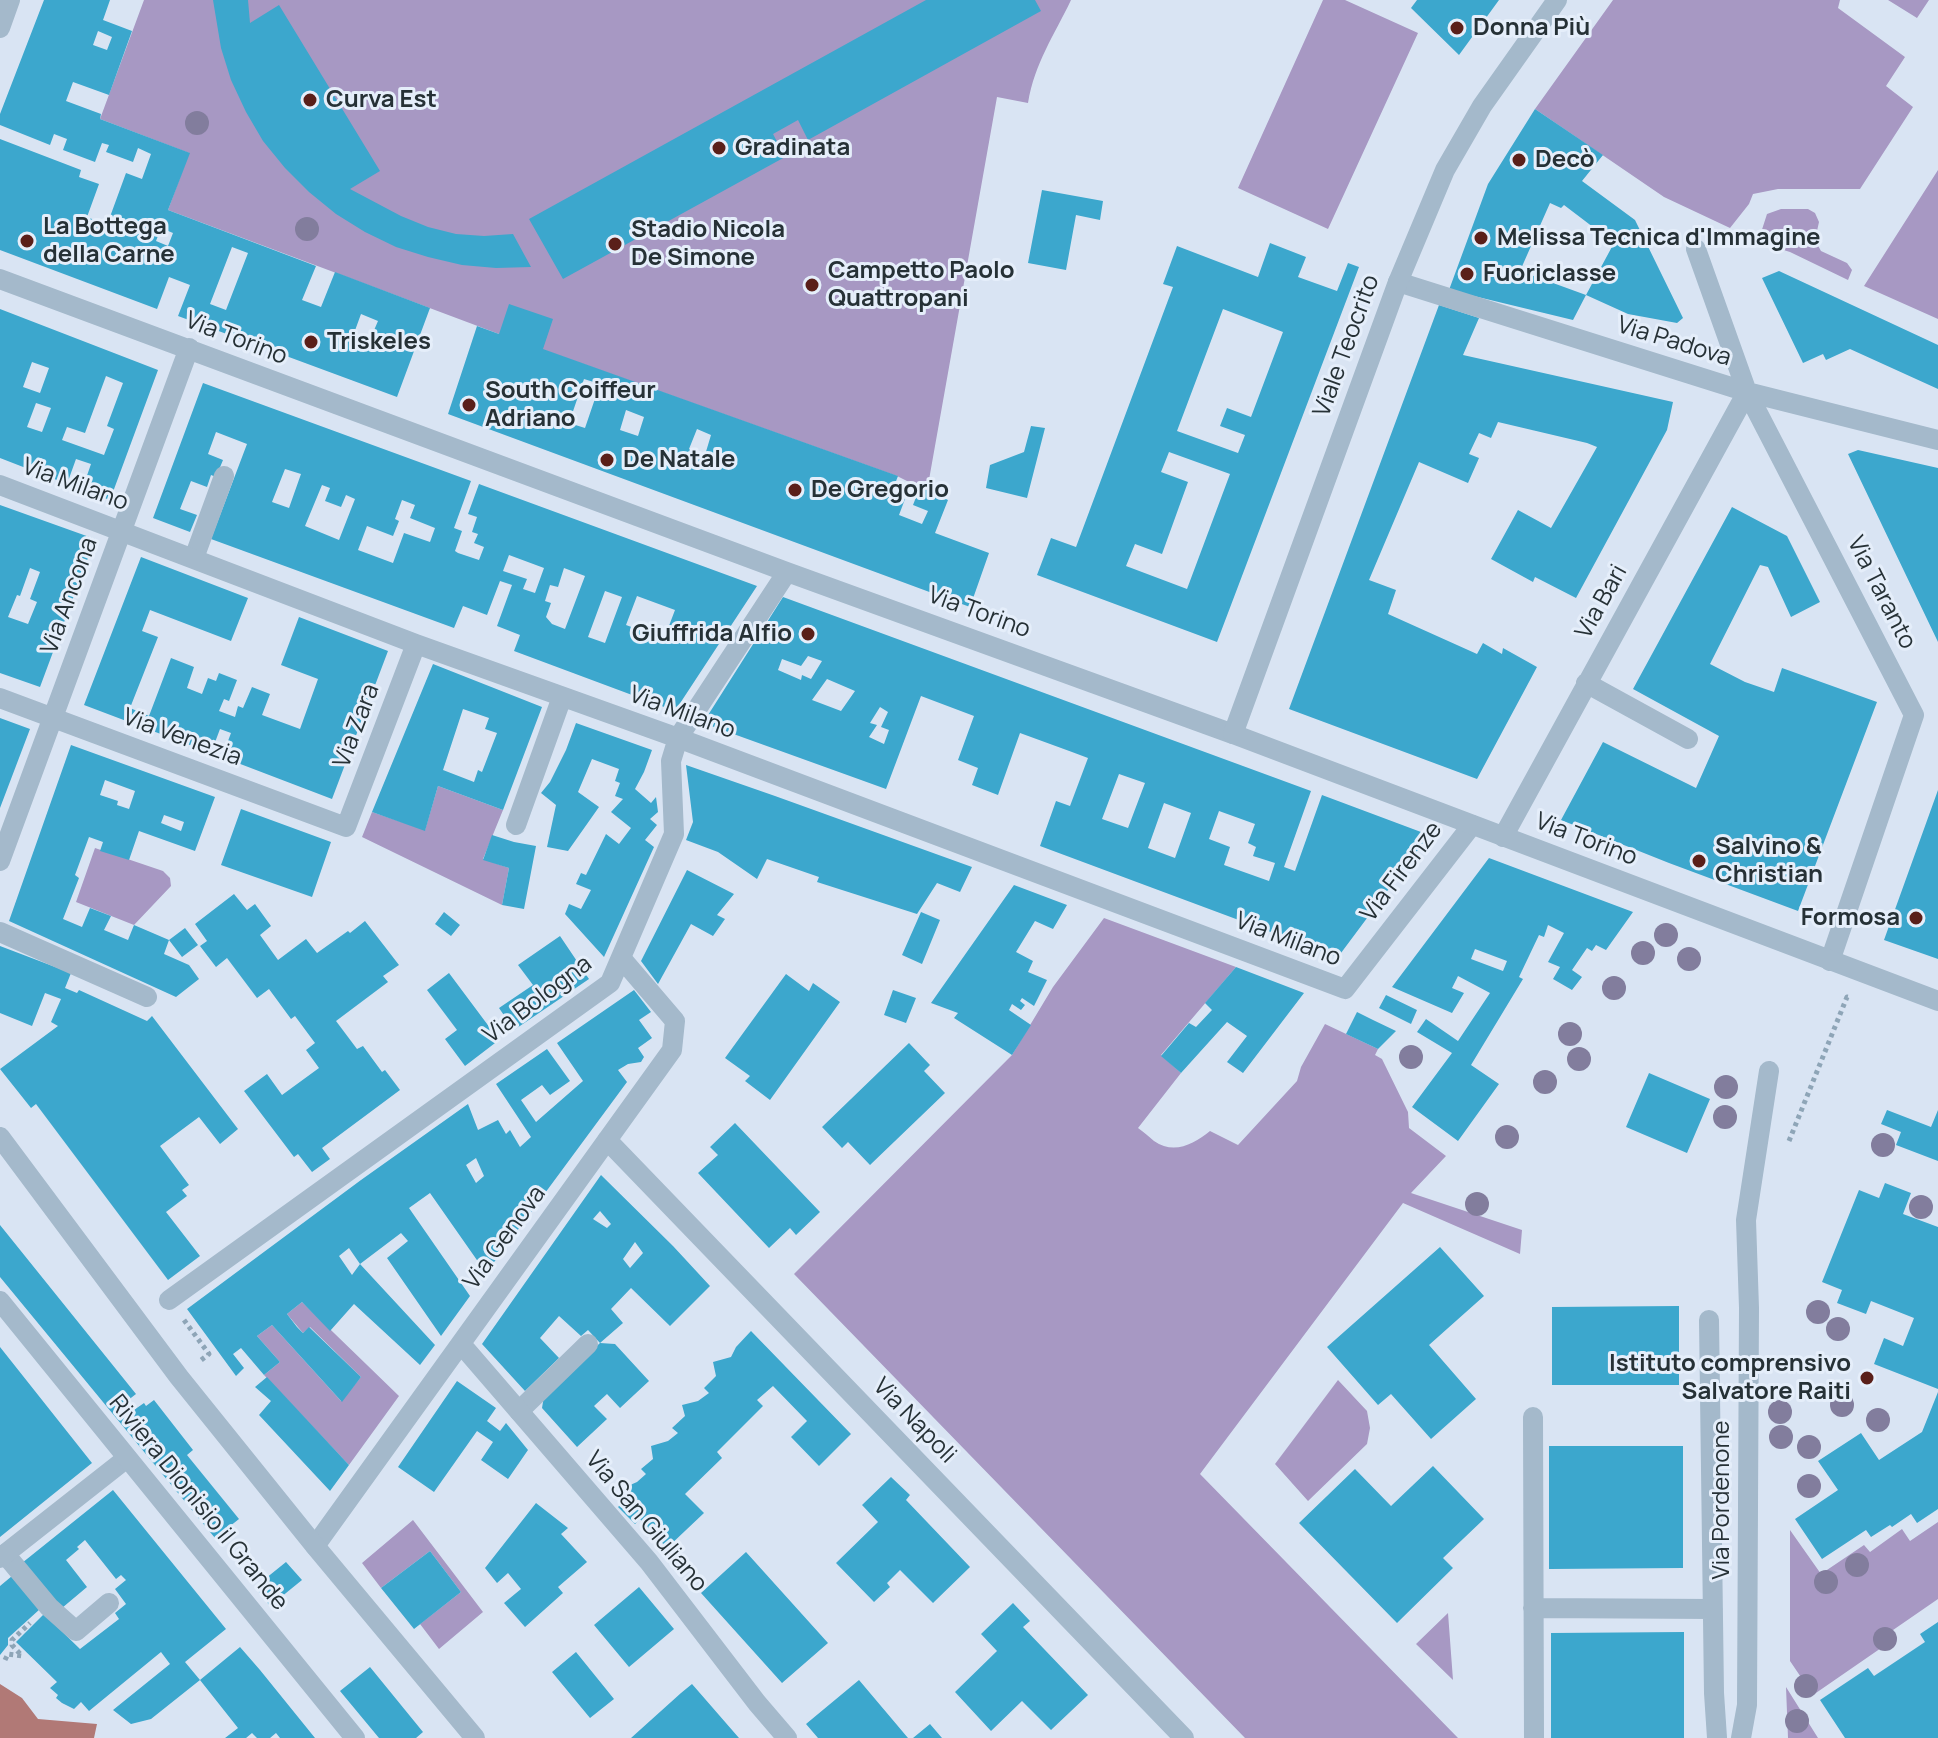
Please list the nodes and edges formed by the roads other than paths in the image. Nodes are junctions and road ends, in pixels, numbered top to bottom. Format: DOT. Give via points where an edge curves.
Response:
graph roads {
  1 [pos="10,0"];
  2 [pos="1557,0"];
  3 [pos="0,28"];
  4 [pos="1696,249"];
  5 [pos="0,279"];
  6 [pos="1398,282"];
  7 [pos="189,348"];
  8 [pos="1747,392"];
  9 [pos="1938,440"];
  10 [pos="224,476"];
  11 [pos="0,485"];
  12 [pos="122,530"];
  13 [pos="194,558"];
  14 [pos="787,572"];
  15 [pos="416,644"];
  16 [pos="1586,683"];
  17 [pos="562,697"];
  18 [pos="0,698"];
  19 [pos="53,718"];
  20 [pos="1233,734"];
  21 [pos="678,738"];
  22 [pos="1688,739"];
  23 [pos="516,825"];
  24 [pos="1472,825"];
  25 [pos="346,827"];
  26 [pos="1503,837"];
  27 [pos="0,861"];
  28 [pos="0,932"];
  29 [pos="622,959"];
  30 [pos="1830,961"];
  31 [pos="1345,989"];
  32 [pos="147,997"];
  33 [pos="1938,1001"];
  34 [pos="1769,1071"];
  35 [pos="0,1137"];
  36 [pos="607,1140"];
  37 [pos="169,1300"];
  38 [pos="1,1306"];
  39 [pos="1709,1320"];
  40 [pos="461,1344"];
  41 [pos="588,1344"];
  42 [pos="519,1411"];
  43 [pos="1533,1417"];
  44 [pos="127,1458"];
  45 [pos="315,1546"];
  46 [pos="2,1556"];
  47 [pos="109,1603"];
  48 [pos="1533,1608"];
  49 [pos="1713,1609"];
  50 [pos="355,1738"];
  51 [pos="475,1738"];
  52 [pos="787,1738"];
  53 [pos="1184,1738"];
  54 [pos="1534,1738"];
  55 [pos="1717,1738"];
  56 [pos="1741,1738"];
  1 -- 3 [label="street"];
  2 -- 6 [label="street, Viale Teocrito" via="1482,106 1445,170"];
  4 -- 8 [label="street, Via Taranto"];
  5 -- 7 [label="street, Via Torino"];
  6 -- 8 [label="street, Via Padova"];
  6 -- 20 [label="street, Viale Teocrito"];
  7 -- 12 [label="street, Via Ancona"];
  7 -- 14 [label="street, Via Torino"];
  8 -- 9 [label="street, Via Padova"];
  8 -- 16 [label="street, Via Bari"];
  8 -- 30 [label="street, Via Taranto" via="1914,715"];
  10 -- 13 [label="street"];
  11 -- 12 [label="street, Via Milano"];
  12 -- 13 [label="street, Via Milano"];
  12 -- 19 [label="street, Via Ancona"];
  13 -- 15 [label="street, Via Milano"];
  14 -- 20 [label="street, Via Torino"];
  14 -- 21 [label="street, Via Bologna"];
  15 -- 17 [label="street, Via Milano"];
  15 -- 25 [label="street, Via Zara"];
  16 -- 22 [label="street"];
  16 -- 26 [label="street, Via Bari"];
  17 -- 21 [label="street, Via Milano"];
  17 -- 23 [label="street"];
  18 -- 19 [label="street, Via Venezia"];
  19 -- 25 [label="street, Via Venezia"];
  19 -- 27 [label="street, Via Ancona"];
  20 -- 24 [label="street, Via Torino"];
  21 -- 29 [label="street, Via Bologna" via="671,761 674,834"];
  21 -- 31 [label="street, Via Milano"];
  24 -- 26 [label="street, Via Torino"];
  24 -- 31 [label="street, Via Firenze"];
  26 -- 30 [label="street, Via Torino"];
  28 -- 32 [label="street"];
  29 -- 36 [label="street, Via Genova" via="675,1021 672,1050"];
  29 -- 37 [label="street, Via Bologna" via="610,983"];
  30 -- 33 [label="street, Via Torino"];
  34 -- 56 [label="street, Via Pordenone" via="1746,1220 1747,1705"];
  35 -- 45 [label="street" via="179,1377"];
  36 -- 40 [label="street, Via Genova"];
  36 -- 53 [label="street, Via Napoli"];
  38 -- 44 [label="street, Riviera Dionisio il Grande"];
  39 -- 49 [label="street"];
  40 -- 42 [label="street, Via San Giuliano"];
  40 -- 45 [label="street, Via Genova"];
  41 -- 42 [label="street"];
  42 -- 52 [label="street, Via San Giuliano" via="649,1562"];
  43 -- 48 [label="street"];
  44 -- 46 [label="street"];
  44 -- 50 [label="street, Riviera Dionisio il Grande"];
  45 -- 51 [label="street"];
  46 -- 47 [label="street" via="76,1631"];
  48 -- 49 [label="street"];
  48 -- 54 [label="street"];
  49 -- 55 [label="street"];
}
